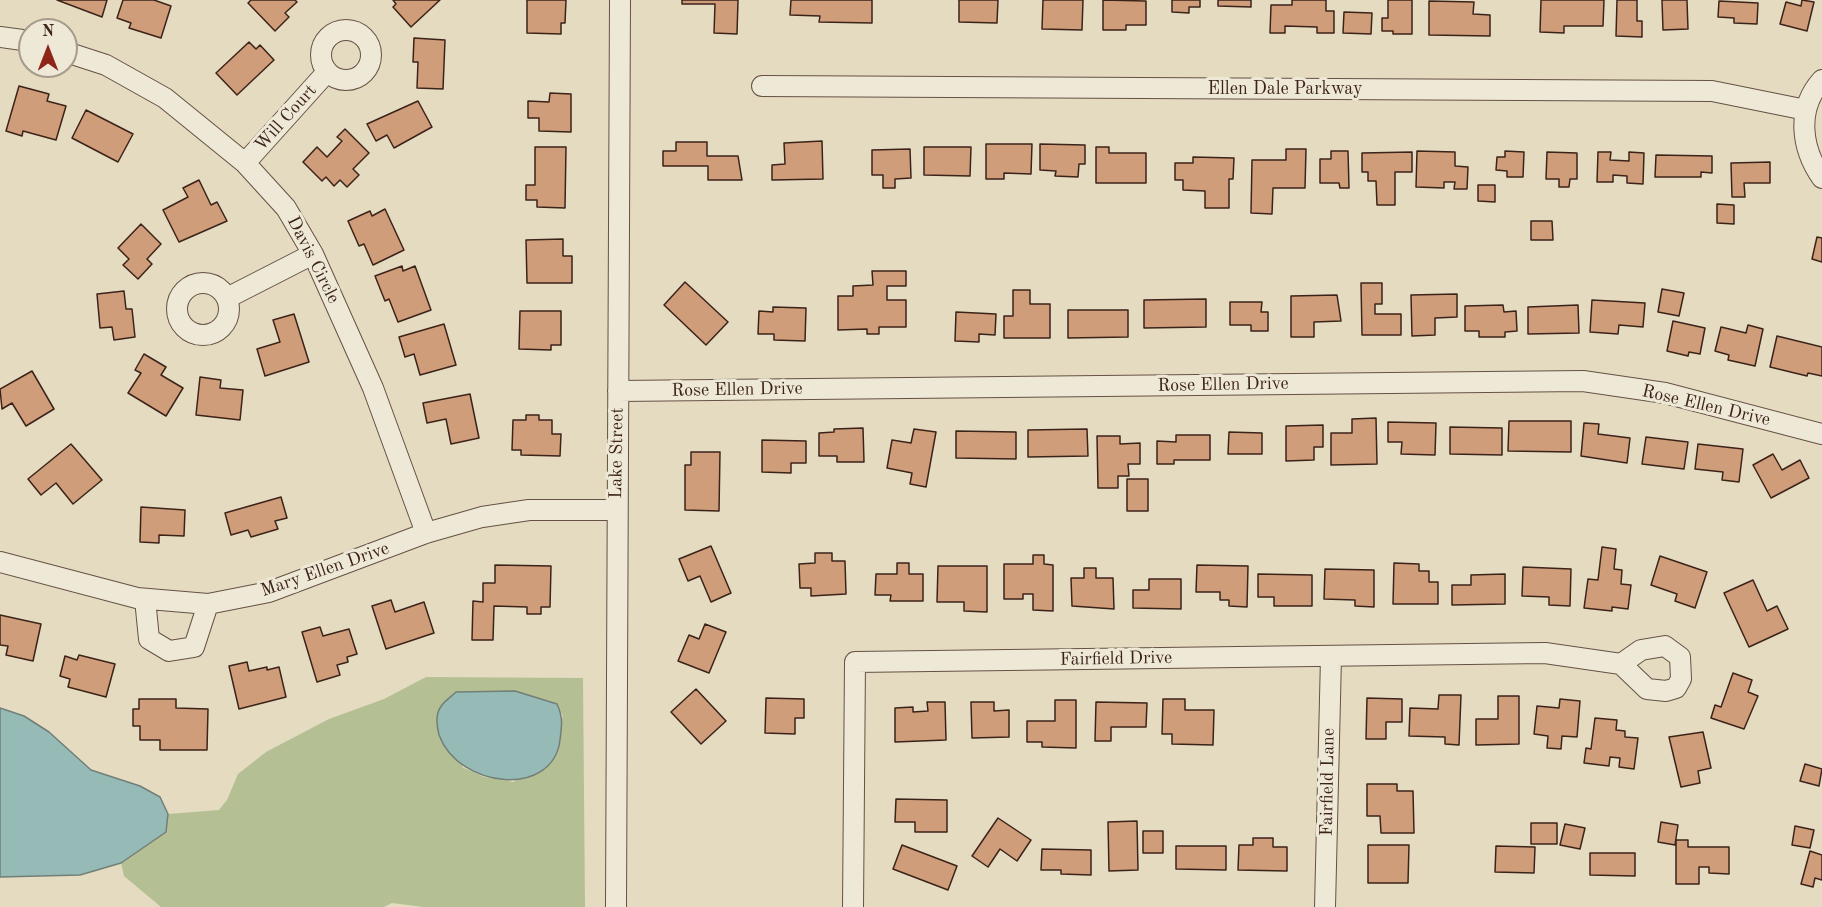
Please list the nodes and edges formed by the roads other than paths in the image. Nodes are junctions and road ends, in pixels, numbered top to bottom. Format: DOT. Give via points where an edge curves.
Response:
graph roads {
  1 [pos="620,0"];
  2 [pos="0,37"];
  3 [pos="18,39"];
  4 [pos="78,56"];
  5 [pos="327,72"];
  6 [pos="1822,80"];
  7 [pos="762,86"];
  8 [pos="1806,110"];
  9 [pos="244,163"];
  10 [pos="1822,178"];
  11 [pos="313,254"];
  12 [pos="227,298"];
  13 [pos="618,391"];
  14 [pos="1822,434"];
  15 [pos="616,510"];
  16 [pos="426,533"];
  17 [pos="0,562"];
  18 [pos="145,599"];
  19 [pos="208,604"];
  20 [pos="1331,657"];
  21 [pos="1622,664"];
  22 [pos="616,907"];
  23 [pos="853,907"];
  24 [pos="1326,907"];
  1 -- 13 [label="street, Lake Street"];
  2 -- 3 [label="street"];
  4 -- 9 [label="street, Davis Circle" via="105,65 165,98"];
  5 -- 9 [label="street, Will Court"];
  6 -- 8 [label="street"];
  7 -- 8 [label="street, Ellen Dale Parkway" via="1712,91"];
  8 -- 10 [label="street" via="1803,136 1810,161"];
  9 -- 11 [label="street, Davis Circle" via="286,208"];
  11 -- 12 [label="street"];
  11 -- 16 [label="street, Davis Circle" via="373,388"];
  13 -- 14 [label="street, Rose Ellen Drive" via="1583,381 1665,393"];
  13 -- 15 [label="street, Lake Street"];
  15 -- 16 [label="street, Mary Ellen Drive" via="529,510 482,517"];
  15 -- 22 [label="street, Lake Street"];
  16 -- 19 [label="street, Mary Ellen Drive" via="268,592"];
  17 -- 18 [label="street, Mary Ellen Drive"];
  18 -- 19 [label="street, Mary Ellen Drive"];
  18 -- 19 [label="street" via="149,639 169,651 194,646"];
  20 -- 21 [label="street, Fairfield Drive" via="1545,654"];
  20 -- 23 [label="street, Fairfield Drive" via="855,662"];
  20 -- 24 [label="street, Fairfield Lane"];
}
